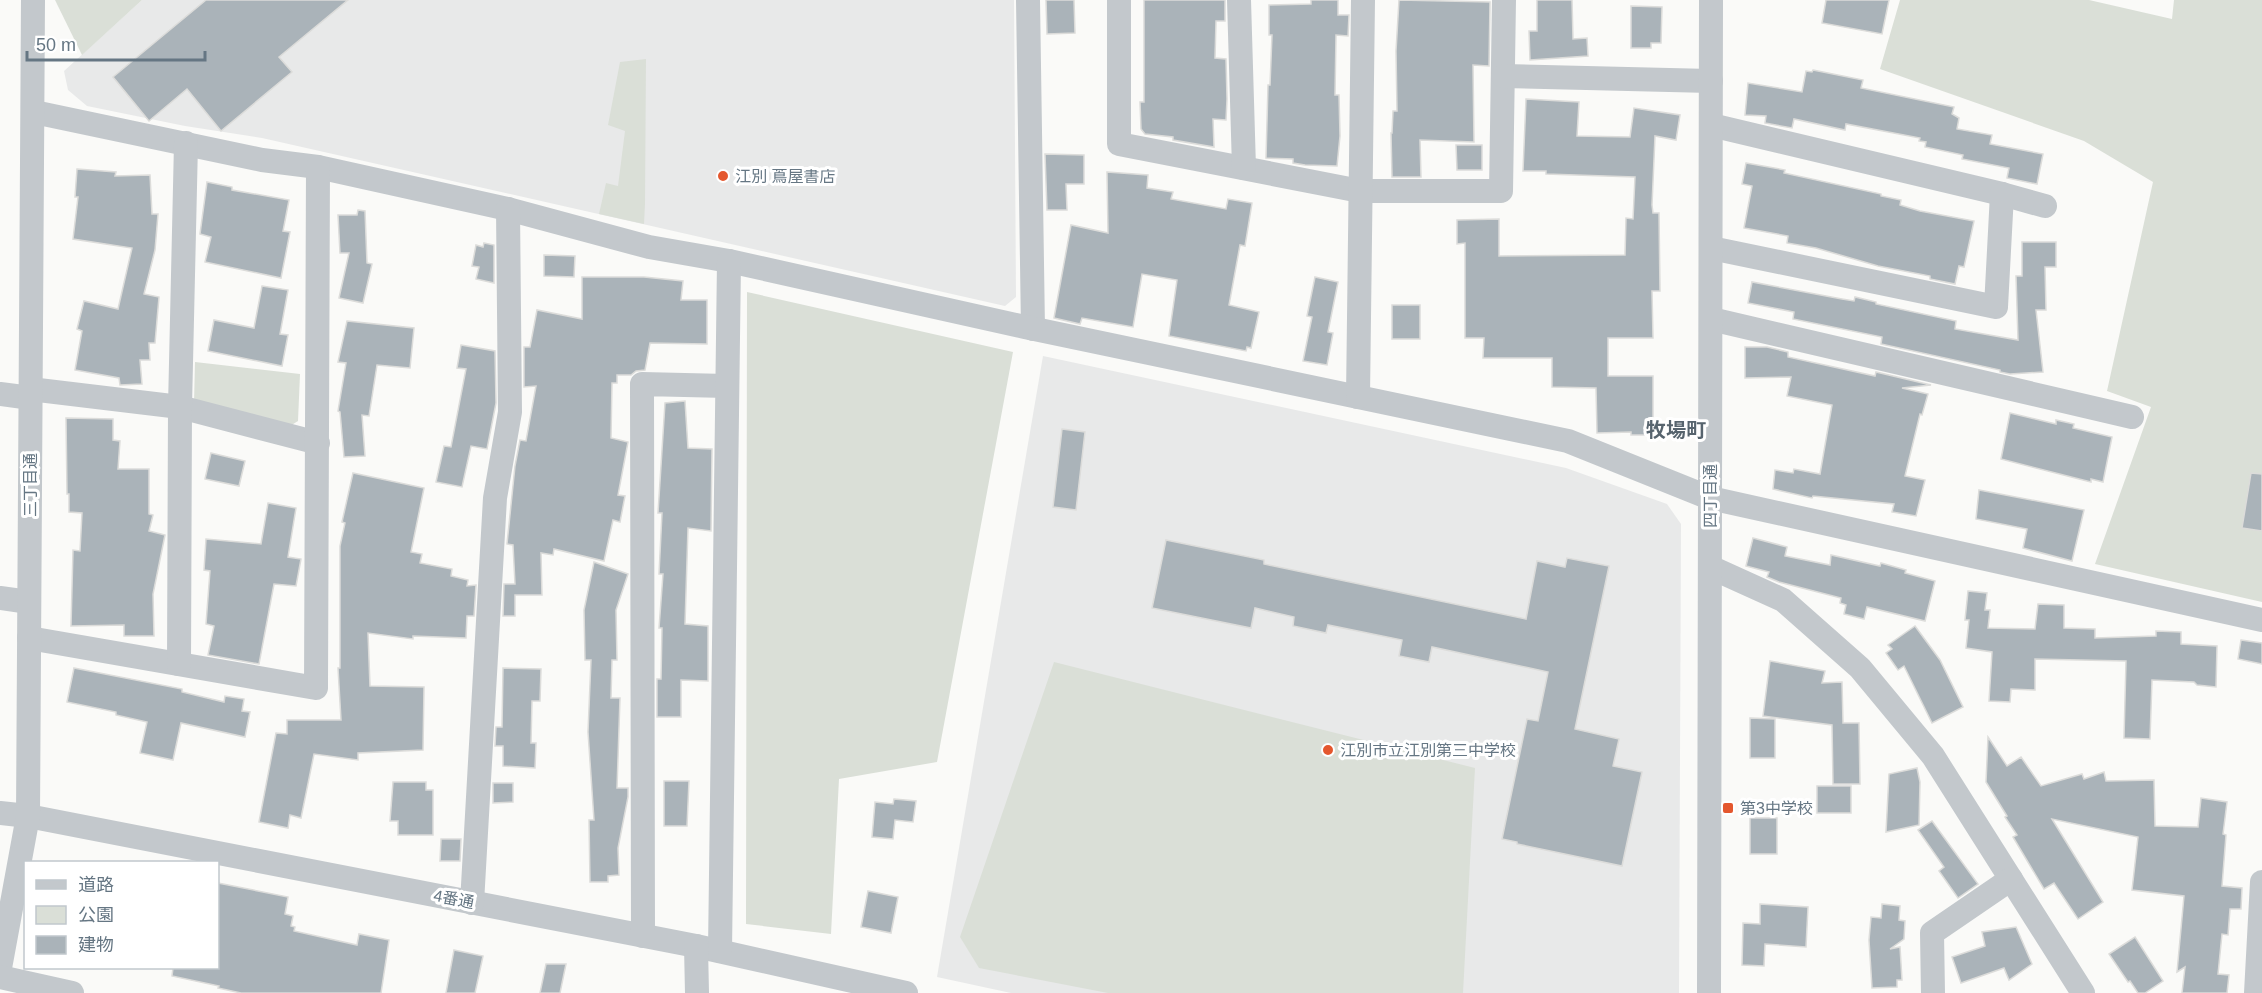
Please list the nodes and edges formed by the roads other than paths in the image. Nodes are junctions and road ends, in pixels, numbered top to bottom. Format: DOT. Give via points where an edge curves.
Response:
graph roads {
  1 [pos="33,0"];
  2 [pos="1028,0"];
  3 [pos="1119,0"];
  4 [pos="1239,0"];
  5 [pos="1363,0"];
  6 [pos="1504,0"];
  7 [pos="1711,0"];
  8 [pos="1503,76"];
  9 [pos="1711,81"];
  10 [pos="34,112"];
  11 [pos="1711,125"];
  12 [pos="186,142"];
  13 [pos="318,167"];
  14 [pos="1244,168"];
  15 [pos="1360,191"];
  16 [pos="2001,194"];
  17 [pos="2045,206"];
  18 [pos="508,209"];
  19 [pos="1711,248"];
  20 [pos="729,261"];
  21 [pos="1711,319"];
  22 [pos="1033,328"];
  23 [pos="727,386"];
  24 [pos="0,394"];
  25 [pos="30,394"];
  26 [pos="1358,397"];
  27 [pos="180,407"];
  28 [pos="2132,417"];
  29 [pos="318,442"];
  30 [pos="1710,498"];
  31 [pos="1710,567"];
  32 [pos="0,598"];
  33 [pos="29,602"];
  34 [pos="2262,620"];
  35 [pos="29,638"];
  36 [pos="179,664"];
  37 [pos="0,813"];
  38 [pos="28,816"];
  39 [pos="2011,879"];
  40 [pos="2262,882"];
  41 [pos="472,903"];
  42 [pos="642,936"];
  43 [pos="708,949"];
  44 [pos="0,968"];
  45 [pos="0,977"];
  46 [pos="72,993"];
  47 [pos="697,993"];
  48 [pos="906,993"];
  49 [pos="1709,993"];
  50 [pos="1933,993"];
  51 [pos="2084,993"];
  52 [pos="2256,993"];
  1 -- 10 [label="street, 三丁目通"];
  2 -- 22 [label="street"];
  3 -- 14 [label="street" via="1119,144"];
  4 -- 14 [label="street"];
  5 -- 15 [label="street"];
  6 -- 8 [label="street"];
  7 -- 9 [label="street, 四丁目通"];
  8 -- 9 [label="street"];
  8 -- 15 [label="street" via="1501,191"];
  9 -- 11 [label="street, 四丁目通"];
  10 -- 12 [label="street"];
  10 -- 25 [label="street, 三丁目通"];
  11 -- 16 [label="street"];
  11 -- 19 [label="street, 四丁目通"];
  12 -- 13 [label="street" via="262,160"];
  12 -- 27 [label="street"];
  13 -- 18 [label="street"];
  13 -- 29 [label="street"];
  14 -- 15 [label="street"];
  15 -- 26 [label="street"];
  16 -- 17 [label="street"];
  16 -- 19 [label="street" via="1996,307"];
  18 -- 20 [label="street" via="649,247"];
  18 -- 41 [label="street" via="510,412 495,498"];
  19 -- 21 [label="street, 四丁目通"];
  20 -- 22 [label="street"];
  20 -- 23 [label="street"];
  21 -- 28 [label="street"];
  21 -- 30 [label="street, 四丁目通"];
  22 -- 26 [label="street"];
  23 -- 42 [label="street" via="642,384"];
  23 -- 43 [label="street"];
  24 -- 25 [label="street"];
  25 -- 27 [label="street"];
  25 -- 33 [label="street, 三丁目通"];
  26 -- 30 [label="street" via="1568,441"];
  27 -- 29 [label="street"];
  27 -- 36 [label="street"];
  29 -- 36 [label="street" via="316,688"];
  30 -- 31 [label="street, 四丁目通"];
  30 -- 34 [label="street"];
  31 -- 39 [label="street" via="1783,600 1860,668 1933,756"];
  31 -- 49 [label="street, 四丁目通"];
  32 -- 33 [label="street"];
  33 -- 35 [label="street, 三丁目通"];
  35 -- 36 [label="street"];
  35 -- 38 [label="street, 三丁目通"];
  37 -- 38 [label="street, 4番通"];
  38 -- 41 [label="street, 4番通"];
  38 -- 44 [label="street, 三丁目通"];
  39 -- 50 [label="street" via="1932,933"];
  39 -- 51 [label="street"];
  40 -- 52 [label="street"];
  41 -- 42 [label="street, 4番通"];
  42 -- 43 [label="street, 4番通"];
  43 -- 47 [label="street"];
  43 -- 48 [label="street, 4番通"];
  45 -- 46 [label="street"];
}
